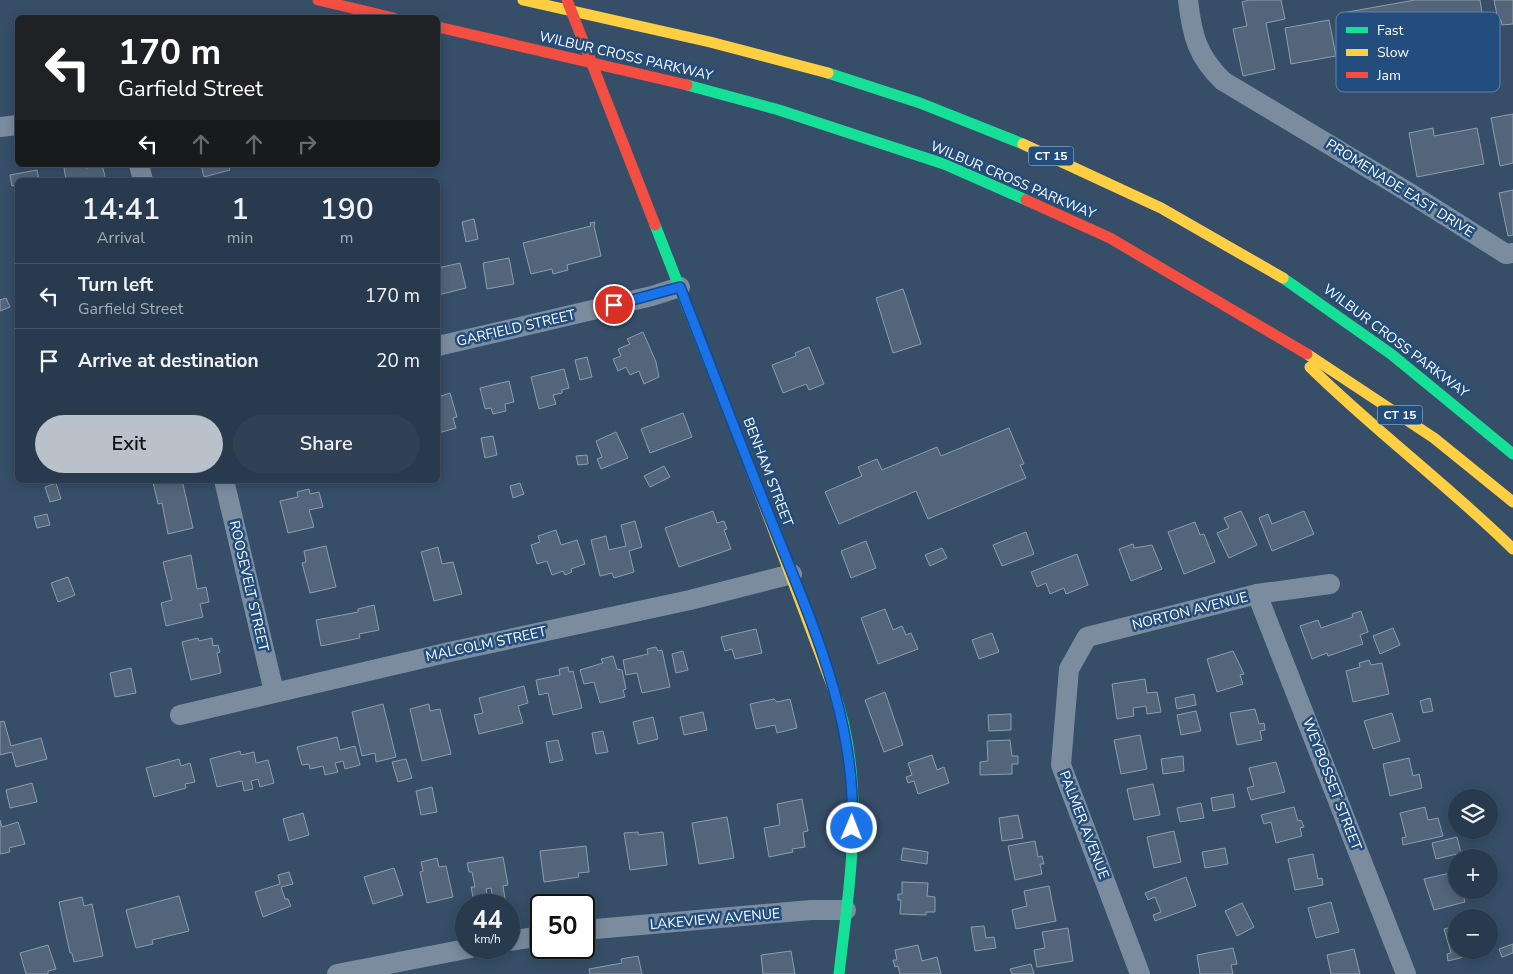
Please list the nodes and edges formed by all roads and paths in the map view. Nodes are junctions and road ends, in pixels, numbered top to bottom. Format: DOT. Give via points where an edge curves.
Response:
graph roads {
  1 [pos="318,0"];
  2 [pos="524,0"];
  3 [pos="567,0"];
  4 [pos="1188,0"];
  5 [pos="381,15"];
  6 [pos="440,27"];
  7 [pos="15,125"];
  8 [pos="0,127"];
  9 [pos="1513,252"];
  10 [pos="680,287"];
  11 [pos="1281,338"];
  12 [pos="440,346"];
  13 [pos="1462,409"];
  14 [pos="1504,432"];
  15 [pos="1513,454"];
  16 [pos="225,483"];
  17 [pos="1513,502"];
  18 [pos="1513,549"];
  19 [pos="792,574"];
  20 [pos="1330,584"];
  21 [pos="1257,594"];
  22 [pos="1069,670"];
  23 [pos="274,692"];
  24 [pos="180,715"];
  25 [pos="846,910"];
  26 [pos="595,929"];
  27 [pos="455,952"];
  28 [pos="403,967"];
  29 [pos="337,974"];
  30 [pos="839,974"];
  31 [pos="1140,974"];
  32 [pos="1406,974"];
  1 -- 5 [label="main road"];
  2 -- 13 [label="main road, WILBUR CROSS PARKWAY / CT 15" via="761,55 893,94 1025,144 1169,212 1291,283 1380,345"];
  3 -- 10 [label="main road, BENHAM STREET"];
  4 -- 9 [label="street, PROMENADE EAST DRIVE" via="1198,49 1207,65 1223,81 1506,254"];
  6 -- 11 [label="main road, WILBUR CROSS PARKWAY / CT 15" via="645,74 779,110 944,164 1110,238"];
  7 -- 8 [label="street"];
  10 -- 12 [label="street, GARFIELD STREET"];
  10 -- 19 [label="main road, BENHAM STREET"];
  11 -- 17 [label="main road, WILBUR CROSS PARKWAY / CT 15" via="1434,438"];
  11 -- 18 [label="main road" via="1338,396 1430,471"];
  13 -- 14 [label="main road"];
  13 -- 15 [label="main road, WILBUR CROSS PARKWAY / CT 15"];
  16 -- 23 [label="street, ROOSEVELT STREET"];
  19 -- 23 [label="street, MALCOLM STREET" via="690,600"];
  19 -- 25 [label="main road, BENHAM STREET" via="836,695 848,749 853,808"];
  20 -- 21 [label="street, NORTON AVENUE"];
  21 -- 22 [label="street, NORTON AVENUE" via="1087,637"];
  21 -- 32 [label="street, WEYBOSSET STREET"];
  22 -- 31 [label="street, PALMER AVENUE" via="1061,765"];
  23 -- 24 [label="street, MALCOLM STREET"];
  25 -- 26 [label="street, LAKEVIEW AVENUE" via="811,910"];
  25 -- 30 [label="main road, BENHAM STREET"];
  27 -- 28 [label="street"];
  28 -- 29 [label="street"];
}
